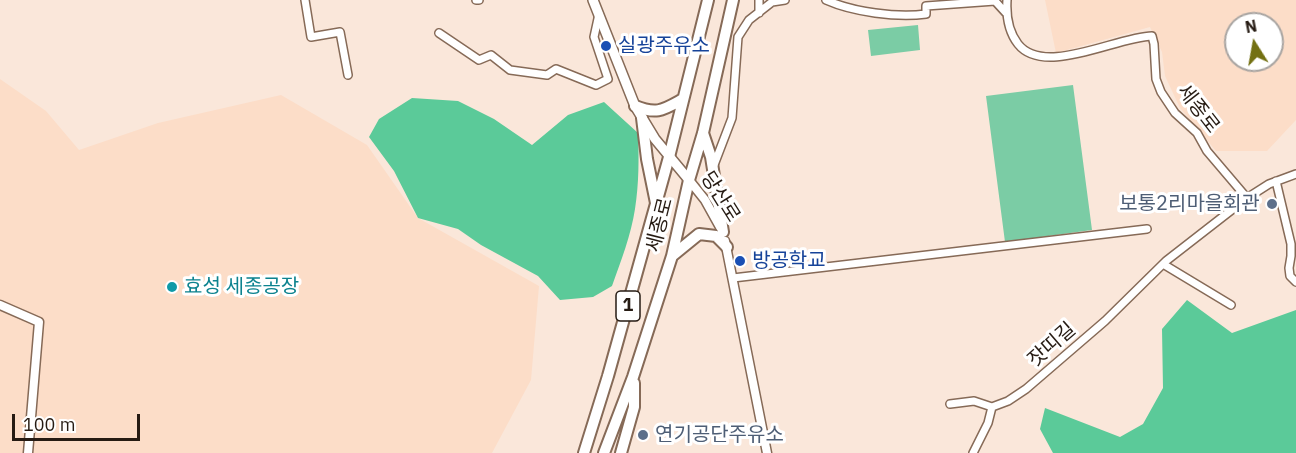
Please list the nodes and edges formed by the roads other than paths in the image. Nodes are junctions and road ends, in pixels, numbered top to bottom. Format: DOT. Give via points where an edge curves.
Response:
graph roads {
  1 [pos="305,0"];
  2 [pos="593,0"];
  3 [pos="708,0"];
  4 [pos="733,0"];
  5 [pos="759,0"];
  6 [pos="785,0"];
  7 [pos="826,0"];
  8 [pos="1007,0"];
  9 [pos="759,13"];
  10 [pos="1006,13"];
  11 [pos="599,14"];
  12 [pos="439,33"];
  13 [pos="348,75"];
  14 [pos="683,99"];
  15 [pos="635,106"];
  16 [pos="642,118"];
  17 [pos="703,133"];
  18 [pos="669,157"];
  19 [pos="712,170"];
  20 [pos="1296,174"];
  21 [pos="689,180"];
  22 [pos="1276,181"];
  23 [pos="1247,198"];
  24 [pos="656,206"];
  25 [pos="1148,229"];
  26 [pos="723,232"];
  27 [pos="727,247"];
  28 [pos="672,256"];
  29 [pos="1163,264"];
  30 [pos="733,278"];
  31 [pos="1296,282"];
  32 [pos="0,305"];
  33 [pos="1231,305"];
  34 [pos="633,377"];
  35 [pos="950,404"];
  36 [pos="992,407"];
  37 [pos="28,453"];
  38 [pos="584,453"];
  39 [pos="604,453"];
  40 [pos="621,453"];
  41 [pos="766,453"];
  42 [pos="973,453"];
  1 -- 13 [label="street" via="311,37 340,32"];
  2 -- 11 [label="main road, 당산로"];
  3 -- 14 [label="main road, 세종로 / 1"];
  4 -- 17 [label="main road, 세종로 / 1"];
  5 -- 9 [label="street"];
  6 -- 9 [label="street" via="772,2"];
  7 -- 10 [label="street" via="840,6 908,17 926,14 926,6 995,1"];
  8 -- 10 [label="street, 세종로"];
  9 -- 19 [label="street" via="748,20 738,37 732,118"];
  10 -- 23 [label="street, 세종로" via="1013,37 1025,53 1040,57 1152,36 1161,92"];
  11 -- 12 [label="street, 당산로" via="594,37 608,79 596,85 556,69 547,75 510,70 491,55 479,60"];
  11 -- 15 [label="main road, 당산로"];
  14 -- 15 [label="main road" via="658,111"];
  14 -- 18 [label="main road, 세종로 / 1"];
  15 -- 16 [label="main road, 당산로"];
  16 -- 18 [label="main road, 당산로"];
  16 -- 24 [label="main road"];
  17 -- 19 [label="main road"];
  17 -- 21 [label="main road, 세종로 / 1"];
  18 -- 21 [label="main road, 당산로"];
  18 -- 24 [label="main road, 세종로 / 1"];
  19 -- 26 [label="main road"];
  20 -- 22 [label="street, 잣띠길"];
  21 -- 26 [label="street, 당산로"];
  21 -- 28 [label="main road, 세종로 / 1"];
  22 -- 23 [label="street, 잣띠길"];
  22 -- 31 [label="street" via="1291,244 1290,276"];
  23 -- 29 [label="street, 잣띠길"];
  24 -- 38 [label="main road, 세종로 / 1"];
  25 -- 30 [label="street"];
  26 -- 27 [label="street, 당산로"];
  27 -- 28 [label="main road" via="716,236 699,234"];
  27 -- 30 [label="street, 당산로"];
  28 -- 34 [label="main road, 세종로 / 1"];
  29 -- 33 [label="street"];
  29 -- 36 [label="street, 잣띠길" via="1105,321 1026,389"];
  30 -- 41 [label="street, 당산로"];
  32 -- 37 [label="street" via="39,322"];
  34 -- 39 [label="main road, 세종로 / 1"];
  34 -- 40 [label="main road" via="634,407"];
  35 -- 36 [label="street" via="974,401"];
  36 -- 42 [label="street"];
}
